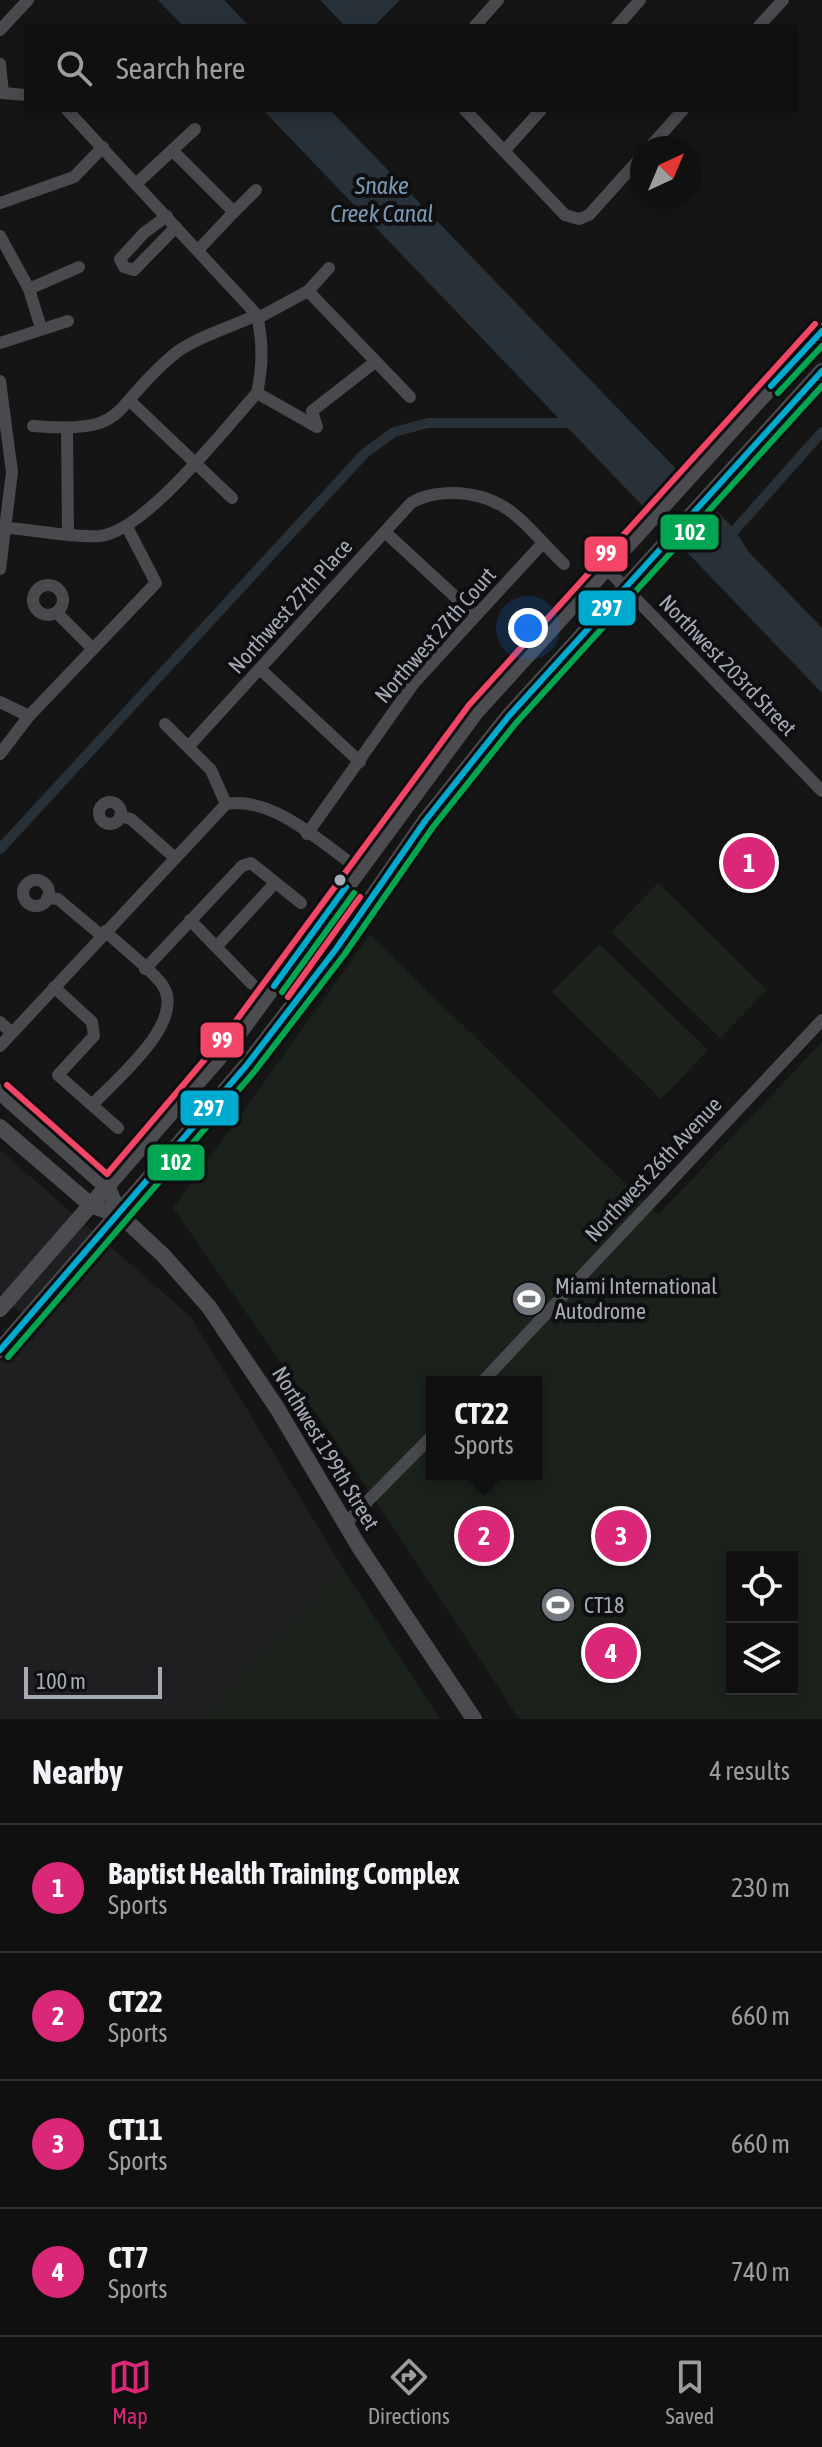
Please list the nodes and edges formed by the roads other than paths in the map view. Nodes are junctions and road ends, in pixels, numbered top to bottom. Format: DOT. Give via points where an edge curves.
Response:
graph roads {
  1 [pos="28,0"];
  2 [pos="498,0"];
  3 [pos="640,0"];
  4 [pos="783,0"];
  5 [pos="477,24"];
  6 [pos="619,24"];
  7 [pos="761,24"];
  8 [pos="0,30"];
  9 [pos="0,64"];
  10 [pos="1,94"];
  11 [pos="24,95"];
  12 [pos="73,112"];
  13 [pos="467,112"];
  14 [pos="539,112"];
  15 [pos="681,112"];
  16 [pos="195,129"];
  17 [pos="660,136"];
  18 [pos="103,147"];
  19 [pos="173,151"];
  20 [pos="504,151"];
  21 [pos="630,169"];
  22 [pos="137,183"];
  23 [pos="256,190"];
  24 [pos="1,201"];
  25 [pos="234,212"];
  26 [pos="167,216"];
  27 [pos="176,227"];
  28 [pos="0,236"];
  29 [pos="199,249"];
  30 [pos="79,267"];
  31 [pos="329,268"];
  32 [pos="29,289"];
  33 [pos="308,291"];
  34 [pos="257,315"];
  35 [pos="68,321"];
  36 [pos="41,328"];
  37 [pos="822,331"];
  38 [pos="0,343"];
  39 [pos="375,362"];
  40 [pos="822,371"];
  41 [pos="0,381"];
  42 [pos="257,393"];
  43 [pos="410,397"];
  44 [pos="130,401"];
  45 [pos="33,426"];
  46 [pos="67,428"];
  47 [pos="195,461"];
  48 [pos="232,498"];
  49 [pos="127,527"];
  50 [pos="8,528"];
  51 [pos="385,532"];
  52 [pos="68,533"];
  53 [pos="542,544"];
  54 [pos="564,564"];
  55 [pos="605,567"];
  56 [pos="0,569"];
  57 [pos="624,586"];
  58 [pos="57,613"];
  59 [pos="475,615"];
  60 [pos="93,649"];
  61 [pos="260,669"];
  62 [pos="0,702"];
  63 [pos="29,716"];
  64 [pos="165,724"];
  65 [pos="189,746"];
  66 [pos="0,754"];
  67 [pos="439,760"];
  68 [pos="360,762"];
  69 [pos="459,777"];
  70 [pos="822,791"];
  71 [pos="226,804"];
  72 [pos="120,816"];
  73 [pos="307,834"];
  74 [pos="174,857"];
  75 [pos="359,869"];
  76 [pos="274,884"];
  77 [pos="47,898"];
  78 [pos="301,903"];
  79 [pos="190,920"];
  80 [pos="104,934"];
  81 [pos="217,946"];
  82 [pos="145,969"];
  83 [pos="277,983"];
  84 [pos="252,984"];
  85 [pos="54,987"];
  86 [pos="299,999"];
  87 [pos="822,1020"];
  88 [pos="0,1022"];
  89 [pos="12,1033"];
  90 [pos="0,1046"];
  91 [pos="0,1092"];
  92 [pos="92,1105"];
  93 [pos="0,1127"];
  94 [pos="118,1128"];
  95 [pos="108,1188"];
  96 [pos="92,1206"];
  97 [pos="120,1215"];
  98 [pos="0,1309"];
  99 [pos="0,1350"];
  100 [pos="488,1376"];
  101 [pos="426,1442"];
  102 [pos="345,1524"];
  103 [pos="474,1719"];
  1 -- 8 [label="street"];
  2 -- 5 [label="street"];
  3 -- 6 [label="street"];
  4 -- 7 [label="street"];
  9 -- 10 [label="street"];
  10 -- 11 [label="street"];
  12 -- 18 [label="street"];
  13 -- 20 [label="street"];
  14 -- 20 [label="street"];
  15 -- 17 [label="street"];
  16 -- 19 [label="street"];
  18 -- 22 [label="street"];
  18 -- 24 [label="street" via="74,177"];
  19 -- 22 [label="street"];
  19 -- 25 [label="street"];
  20 -- 21 [label="street" via="565,215 579,219 589,215"];
  22 -- 26 [label="street"];
  23 -- 25 [label="street"];
  25 -- 29 [label="street"];
  26 -- 27 [label="street"];
  26 -- 27 [label="street" via="126,248 120,259 124,267 134,270"];
  27 -- 29 [label="street"];
  28 -- 32 [label="street"];
  29 -- 34 [label="street"];
  30 -- 32 [label="street"];
  31 -- 33 [label="street"];
  32 -- 36 [label="street"];
  33 -- 34 [label="street"];
  33 -- 39 [label="street"];
  34 -- 42 [label="street" via="263,342"];
  34 -- 44 [label="street" via="174,354"];
  35 -- 36 [label="street"];
  36 -- 38 [label="street"];
  37 -- 55 [label="main road"];
  39 -- 42 [label="street" via="312,411 317,427"];
  39 -- 43 [label="street"];
  40 -- 57 [label="main road"];
  41 -- 50 [label="street" via="12,472"];
  42 -- 47 [label="street"];
  44 -- 46 [label="street" via="112,420"];
  44 -- 47 [label="street"];
  45 -- 46 [label="street"];
  46 -- 52 [label="street"];
  47 -- 48 [label="street"];
  47 -- 49 [label="street"];
  49 -- 52 [label="street" via="99,536"];
  49 -- 60 [label="street" via="156,583"];
  50 -- 52 [label="street"];
  50 -- 56 [label="street"];
  51 -- 53 [label="street, Northwest 27th Place" via="422,497 477,493 499,501"];
  51 -- 59 [label="street"];
  51 -- 61 [label="street, Northwest 27th Place"];
  53 -- 54 [label="street"];
  53 -- 59 [label="street, Northwest 27th Court"];
  55 -- 57 [label="street, Northwest 203rd Street"];
  55 -- 67 [label="main road"];
  57 -- 69 [label="main road"];
  57 -- 70 [label="street, Northwest 203rd Street"];
  58 -- 60 [label="street"];
  59 -- 68 [label="street, Northwest 27th Court" via="414,683"];
  60 -- 63 [label="street"];
  61 -- 65 [label="street, Northwest 27th Place"];
  61 -- 68 [label="street"];
  62 -- 63 [label="street"];
  63 -- 66 [label="street"];
  64 -- 65 [label="street"];
  65 -- 71 [label="street" via="211,770"];
  67 -- 69 [label="main road"];
  67 -- 75 [label="main road"];
  68 -- 73 [label="street, Northwest 27th Court"];
  69 -- 86 [label="main road"];
  71 -- 73 [label="street" via="243,801 269,808"];
  71 -- 74 [label="street"];
  72 -- 74 [label="street" via="131,819"];
  73 -- 75 [label="street"];
  74 -- 80 [label="street"];
  75 -- 83 [label="main road"];
  76 -- 78 [label="street"];
  76 -- 79 [label="street" via="251,863 242,866"];
  76 -- 81 [label="street"];
  77 -- 80 [label="street" via="58,899"];
  79 -- 81 [label="street"];
  79 -- 82 [label="street"];
  80 -- 82 [label="street"];
  80 -- 85 [label="street"];
  81 -- 84 [label="street"];
  82 -- 92 [label="street" via="163,985 165,1023"];
  83 -- 86 [label="main road"];
  83 -- 95 [label="main road"];
  85 -- 89 [label="street"];
  85 -- 92 [label="street" via="92,1022 94,1036 58,1075"];
  86 -- 97 [label="main road"];
  87 -- 100 [label="street, Northwest 26th Avenue"];
  88 -- 89 [label="street"];
  89 -- 90 [label="street"];
  91 -- 95 [label="main road, Northwest 199th Street"];
  92 -- 94 [label="street"];
  93 -- 96 [label="main road, Northwest 199th Street"];
  95 -- 96 [label="main road"];
  95 -- 97 [label="main road, Northwest 199th Street"];
  96 -- 97 [label="main road, Northwest 199th Street"];
  96 -- 98 [label="main road"];
  97 -- 99 [label="main road"];
  97 -- 102 [label="main road, Northwest 199th Street" via="163,1255 229,1333"];
  101 -- 102 [label="street"];
  102 -- 103 [label="main road, Northwest 199th Street"];
}
